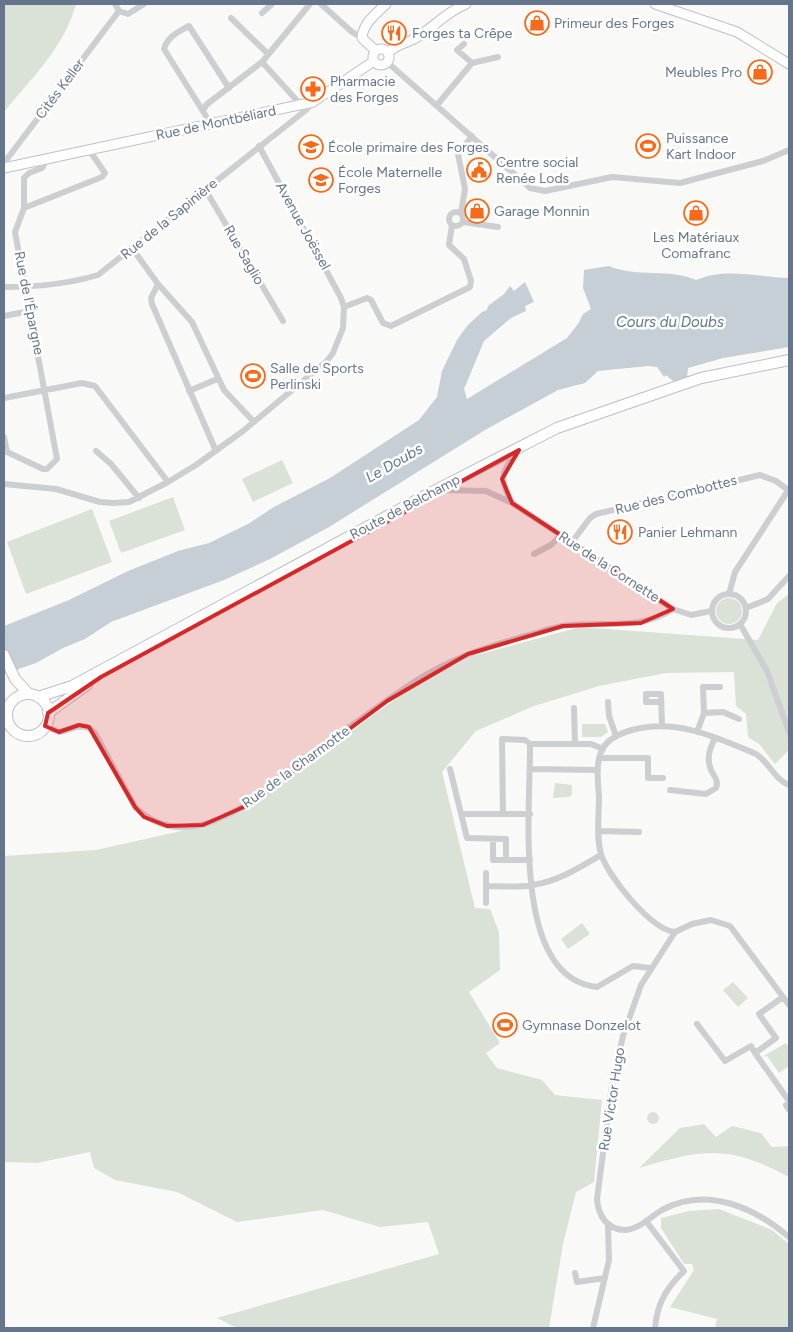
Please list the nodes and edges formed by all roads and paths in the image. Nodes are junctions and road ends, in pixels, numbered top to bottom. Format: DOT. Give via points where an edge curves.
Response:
graph roads {
  1 [pos="115,4"];
  2 [pos="144,4"];
  3 [pos="272,4"];
  4 [pos="310,4"];
  5 [pos="321,4"];
  6 [pos="386,4"];
  7 [pos="466,4"];
  8 [pos="655,4"];
  9 [pos="119,12"];
  10 [pos="262,13"];
  11 [pos="231,18"];
  12 [pos="362,38"];
  13 [pos="464,44"];
  14 [pos="376,51"];
  15 [pos="388,53"];
  16 [pos="268,54"];
  17 [pos="498,57"];
  18 [pos="374,61"];
  19 [pos="262,62"];
  20 [pos="387,62"];
  21 [pos="472,63"];
  22 [pos="789,64"];
  23 [pos="229,88"];
  24 [pos="313,102"];
  25 [pos="301,105"];
  26 [pos="437,105"];
  27 [pos="203,111"];
  28 [pos="211,124"];
  29 [pos="472,136"];
  30 [pos="259,146"];
  31 [pos="89,150"];
  32 [pos="789,150"];
  33 [pos="47,159"];
  34 [pos="5,168"];
  35 [pos="206,189"];
  36 [pos="24,208"];
  37 [pos="461,213"];
  38 [pos="463,222"];
  39 [pos="452,225"];
  40 [pos="498,227"];
  41 [pos="132,248"];
  42 [pos="158,284"];
  43 [pos="4,287"];
  44 [pos="26,287"];
  45 [pos="344,307"];
  46 [pos="30,311"];
  47 [pos="4,316"];
  48 [pos="283,321"];
  49 [pos="789,360"];
  50 [pos="789,366"];
  51 [pos="217,379"];
  52 [pos="45,390"];
  53 [pos="189,391"];
  54 [pos="4,398"];
  55 [pos="254,422"];
  56 [pos="4,438"];
  57 [pos="518,450"];
  58 [pos="96,451"];
  59 [pos="216,451"];
  60 [pos="168,482"];
  61 [pos="4,484"];
  62 [pos="789,489"];
  63 [pos="446,490"];
  64 [pos="139,498"];
  65 [pos="512,503"];
  66 [pos="560,535"];
  67 [pos="572,542"];
  68 [pos="534,554"];
  69 [pos="789,576"];
  70 [pos="729,594"];
  71 [pos="746,608"];
  72 [pos="673,610"];
  73 [pos="711,611"];
  74 [pos="740,624"];
  75 [pos="4,655"];
  76 [pos="4,664"];
  77 [pos="14,680"];
  78 [pos="720,687"];
  79 [pos="34,695"];
  80 [pos="13,700"];
  81 [pos="608,702"];
  82 [pos="661,702"];
  83 [pos="574,708"];
  84 [pos="48,713"];
  85 [pos="704,713"];
  86 [pos="5,718"];
  87 [pos="739,719"];
  88 [pos="45,726"];
  89 [pos="662,726"];
  90 [pos="698,732"];
  91 [pos="789,732"];
  92 [pos="21,734"];
  93 [pos="4,736"];
  94 [pos="616,736"];
  95 [pos="714,738"];
  96 [pos="530,744"];
  97 [pos="575,744"];
  98 [pos="603,748"];
  99 [pos="600,758"];
  100 [pos="450,769"];
  101 [pos="530,769"];
  102 [pos="598,770"];
  103 [pos="663,778"];
  104 [pos="789,784"];
  105 [pos="670,790"];
  106 [pos="461,814"];
  107 [pos="503,814"];
  108 [pos="530,814"];
  109 [pos="599,832"];
  110 [pos="639,832"];
  111 [pos="494,839"];
  112 [pos="601,855"];
  113 [pos="506,860"];
  114 [pos="530,860"];
  115 [pos="486,873"];
  116 [pos="486,886"];
  117 [pos="531,886"];
  118 [pos="486,903"];
  119 [pos="674,932"];
  120 [pos="650,968"];
  121 [pos="783,997"];
  122 [pos="789,1005"];
  123 [pos="697,1024"];
  124 [pos="755,1053"];
  125 [pos="789,1102"];
  126 [pos="789,1110"];
  127 [pos="646,1221"];
  128 [pos="608,1225"];
  129 [pos="789,1237"];
  130 [pos="575,1274"];
  131 [pos="605,1278"];
  132 [pos="593,1328"];
  133 [pos="655,1328"];
  1 -- 9 [label="street"];
  2 -- 9 [label="street" via="128,14"];
  3 -- 10 [label="street"];
  4 -- 16 [label="street"];
  5 -- 12 [label="street"];
  6 -- 12 [label="street" via="365,25"];
  7 -- 15 [label="street" via="445,14 413,39 393,47"];
  8 -- 22 [label="street" via="737,32"];
  9 -- 34 [label="street, Cités Keller" via="7,159"];
  11 -- 16 [label="street"];
  12 -- 14 [label="street"];
  13 -- 21 [label="street" via="457,50"];
  14 -- 15 [label="street" via="382,49"];
  14 -- 18 [label="street"];
  15 -- 20 [label="street"];
  16 -- 19 [label="street"];
  17 -- 21 [label="street"];
  18 -- 20 [label="street" via="380,65"];
  18 -- 24 [label="street, Rue de Montbéliard"];
  19 -- 23 [label="street"];
  19 -- 25 [label="street"];
  20 -- 26 [label="street"];
  21 -- 26 [label="street"];
  23 -- 27 [label="street" via="206,105"];
  23 -- 27 [label="street" via="189,26 176,33 164,49"];
  24 -- 25 [label="street, Rue de Montbéliard"];
  24 -- 30 [label="street, Rue de la Sapinière"];
  25 -- 28 [label="street, Rue de Montbéliard"];
  26 -- 29 [label="street"];
  27 -- 28 [label="street"];
  28 -- 31 [label="street, Rue de Montbéliard"];
  29 -- 32 [label="street" via="530,188 545,191 616,177 680,183 763,161"];
  29 -- 37 [label="street" via="458,154 465,189"];
  30 -- 35 [label="street, Rue de la Sapinière"];
  30 -- 45 [label="street, Avenue Joëssel"];
  31 -- 33 [label="street, Rue de Montbéliard"];
  31 -- 36 [label="street" via="105,173 102,177"];
  33 -- 34 [label="street, Rue de Montbéliard"];
  33 -- 36 [label="street, Rue de l'Épargne" via="42,168 27,171"];
  35 -- 41 [label="street, Rue de la Sapinière"];
  35 -- 48 [label="street, Rue Saglio"];
  36 -- 44 [label="street, Rue de l'Épargne" via="15,232"];
  37 -- 38 [label="street"];
  37 -- 39 [label="street" via="451,214 449,222"];
  38 -- 39 [label="street" via="456,227"];
  38 -- 40 [label="street"];
  39 -- 45 [label="street" via="449,245 464,259 472,281 470,287 391,326 383,323 367,298"];
  41 -- 42 [label="street"];
  41 -- 44 [label="street, Rue de la Sapinière" via="98,275 84,280"];
  42 -- 51 [label="street" via="192,322"];
  42 -- 53 [label="street" via="151,298 152,304"];
  43 -- 44 [label="street, Rue de la Sapinière"];
  44 -- 46 [label="street, Rue de l'Épargne"];
  45 -- 55 [label="street" via="343,328 334,353"];
  46 -- 47 [label="street"];
  46 -- 52 [label="street, Rue de l'Épargne"];
  49 -- 79 [label="main road, Route de Belchamp" via="701,378 557,428 410,503 72,686"];
  50 -- 57 [label="main road, Route de Belchamp" via="730,374 693,384 555,432"];
  51 -- 53 [label="street"];
  51 -- 55 [label="street" via="228,396"];
  52 -- 54 [label="street"];
  52 -- 56 [label="street, Rue de l'Épargne" via="58,459 43,469 7,452"];
  52 -- 60 [label="street" via="82,383 95,386"];
  53 -- 59 [label="street"];
  55 -- 59 [label="street"];
  57 -- 63 [label="main road, Route de Belchamp"];
  57 -- 65 [label="street" via="502,478"];
  58 -- 64 [label="street"];
  59 -- 60 [label="street"];
  60 -- 64 [label="street"];
  61 -- 64 [label="street" via="56,489 100,502 121,503"];
  62 -- 67 [label="street, Rue des Combottes" via="760,475 596,514"];
  62 -- 70 [label="street" via="735,572"];
  63 -- 65 [label="street, Rue de la Cornette" via="486,491"];
  63 -- 84 [label="main road, Route de Belchamp" via="101,677"];
  65 -- 66 [label="street, Rue de la Cornette"];
  66 -- 67 [label="street, Rue de la Cornette"];
  66 -- 68 [label="street" via="551,545"];
  67 -- 72 [label="street, Rue de la Cornette"];
  69 -- 71 [label="street" via="768,599"];
  70 -- 71 [label="street" via="740,598"];
  70 -- 73 [label="street" via="719,597"];
  71 -- 74 [label="street"];
  72 -- 73 [label="street, Rue de la Cornette" via="691,615"];
  72 -- 88 [label="street, Rue de la Charmotte" via="641,623 563,626 468,654 387,701 246,806 218,821 187,827 167,826 149,819 135,807 95,732 89,727 79,726 59,732"];
  73 -- 74 [label="street" via="715,621 724,627"];
  74 -- 91 [label="street" via="767,671"];
  75 -- 77 [label="main road"];
  76 -- 77 [label="main road"];
  77 -- 79 [label="main road"];
  77 -- 80 [label="main road"];
  78 -- 85 [label="street" via="703,687"];
  79 -- 80 [label="main road" via="20,695"];
  79 -- 84 [label="main road" via="45,703"];
  80 -- 86 [label="main road"];
  81 -- 94 [label="street"];
  82 -- 89 [label="street"];
  83 -- 97 [label="street"];
  84 -- 88 [label="main road"];
  85 -- 87 [label="street" via="723,712"];
  85 -- 90 [label="street"];
  86 -- 92 [label="main road"];
  88 -- 92 [label="main road" via="33,735"];
  89 -- 90 [label="street" via="679,726"];
  89 -- 94 [label="street" via="639,728"];
  90 -- 95 [label="street"];
  92 -- 93 [label="main road"];
  94 -- 98 [label="street"];
  95 -- 104 [label="street" via="765,760 779,778"];
  95 -- 105 [label="street" via="709,762 717,780 716,788 696,795"];
  96 -- 97 [label="street"];
  96 -- 101 [label="street"];
  96 -- 107 [label="street" via="525,740 502,740"];
  97 -- 98 [label="street"];
  98 -- 99 [label="street"];
  99 -- 102 [label="street"];
  99 -- 103 [label="street" via="648,758 648,778"];
  100 -- 106 [label="street"];
  101 -- 102 [label="street"];
  101 -- 108 [label="street"];
  102 -- 109 [label="street"];
  106 -- 107 [label="street"];
  106 -- 111 [label="street" via="467,838"];
  107 -- 108 [label="street"];
  108 -- 114 [label="street"];
  109 -- 110 [label="street"];
  109 -- 112 [label="street"];
  111 -- 113 [label="street" via="494,860"];
  111 -- 113 [label="street" via="506,839"];
  112 -- 117 [label="street" via="573,872"];
  112 -- 119 [label="street" via="640,912 663,929"];
  113 -- 114 [label="street"];
  114 -- 117 [label="street"];
  115 -- 116 [label="street"];
  116 -- 117 [label="street"];
  116 -- 118 [label="street"];
  117 -- 120 [label="street" via="536,918 548,952 569,977 597,987 633,966"];
  119 -- 120 [label="street, Rue Victor Hugo"];
  119 -- 121 [label="street" via="711,920 730,926"];
  120 -- 128 [label="street, Rue Victor Hugo" via="623,1036 612,1084 597,1199 602,1218"];
  121 -- 122 [label="street"];
  121 -- 124 [label="street" via="759,1014 776,1038"];
  123 -- 124 [label="street" via="725,1062 751,1046"];
  124 -- 125 [label="street"];
  125 -- 126 [label="street" via="786,1105"];
  127 -- 128 [label="street" via="625,1230"];
  127 -- 129 [label="street" via="673,1204 707,1200 736,1203 773,1223"];
  127 -- 133 [label="street" via="684,1271 662,1296"];
  128 -- 131 [label="street" via="609,1260"];
  130 -- 131 [label="street" via="577,1282"];
  131 -- 132 [label="street"];
}
